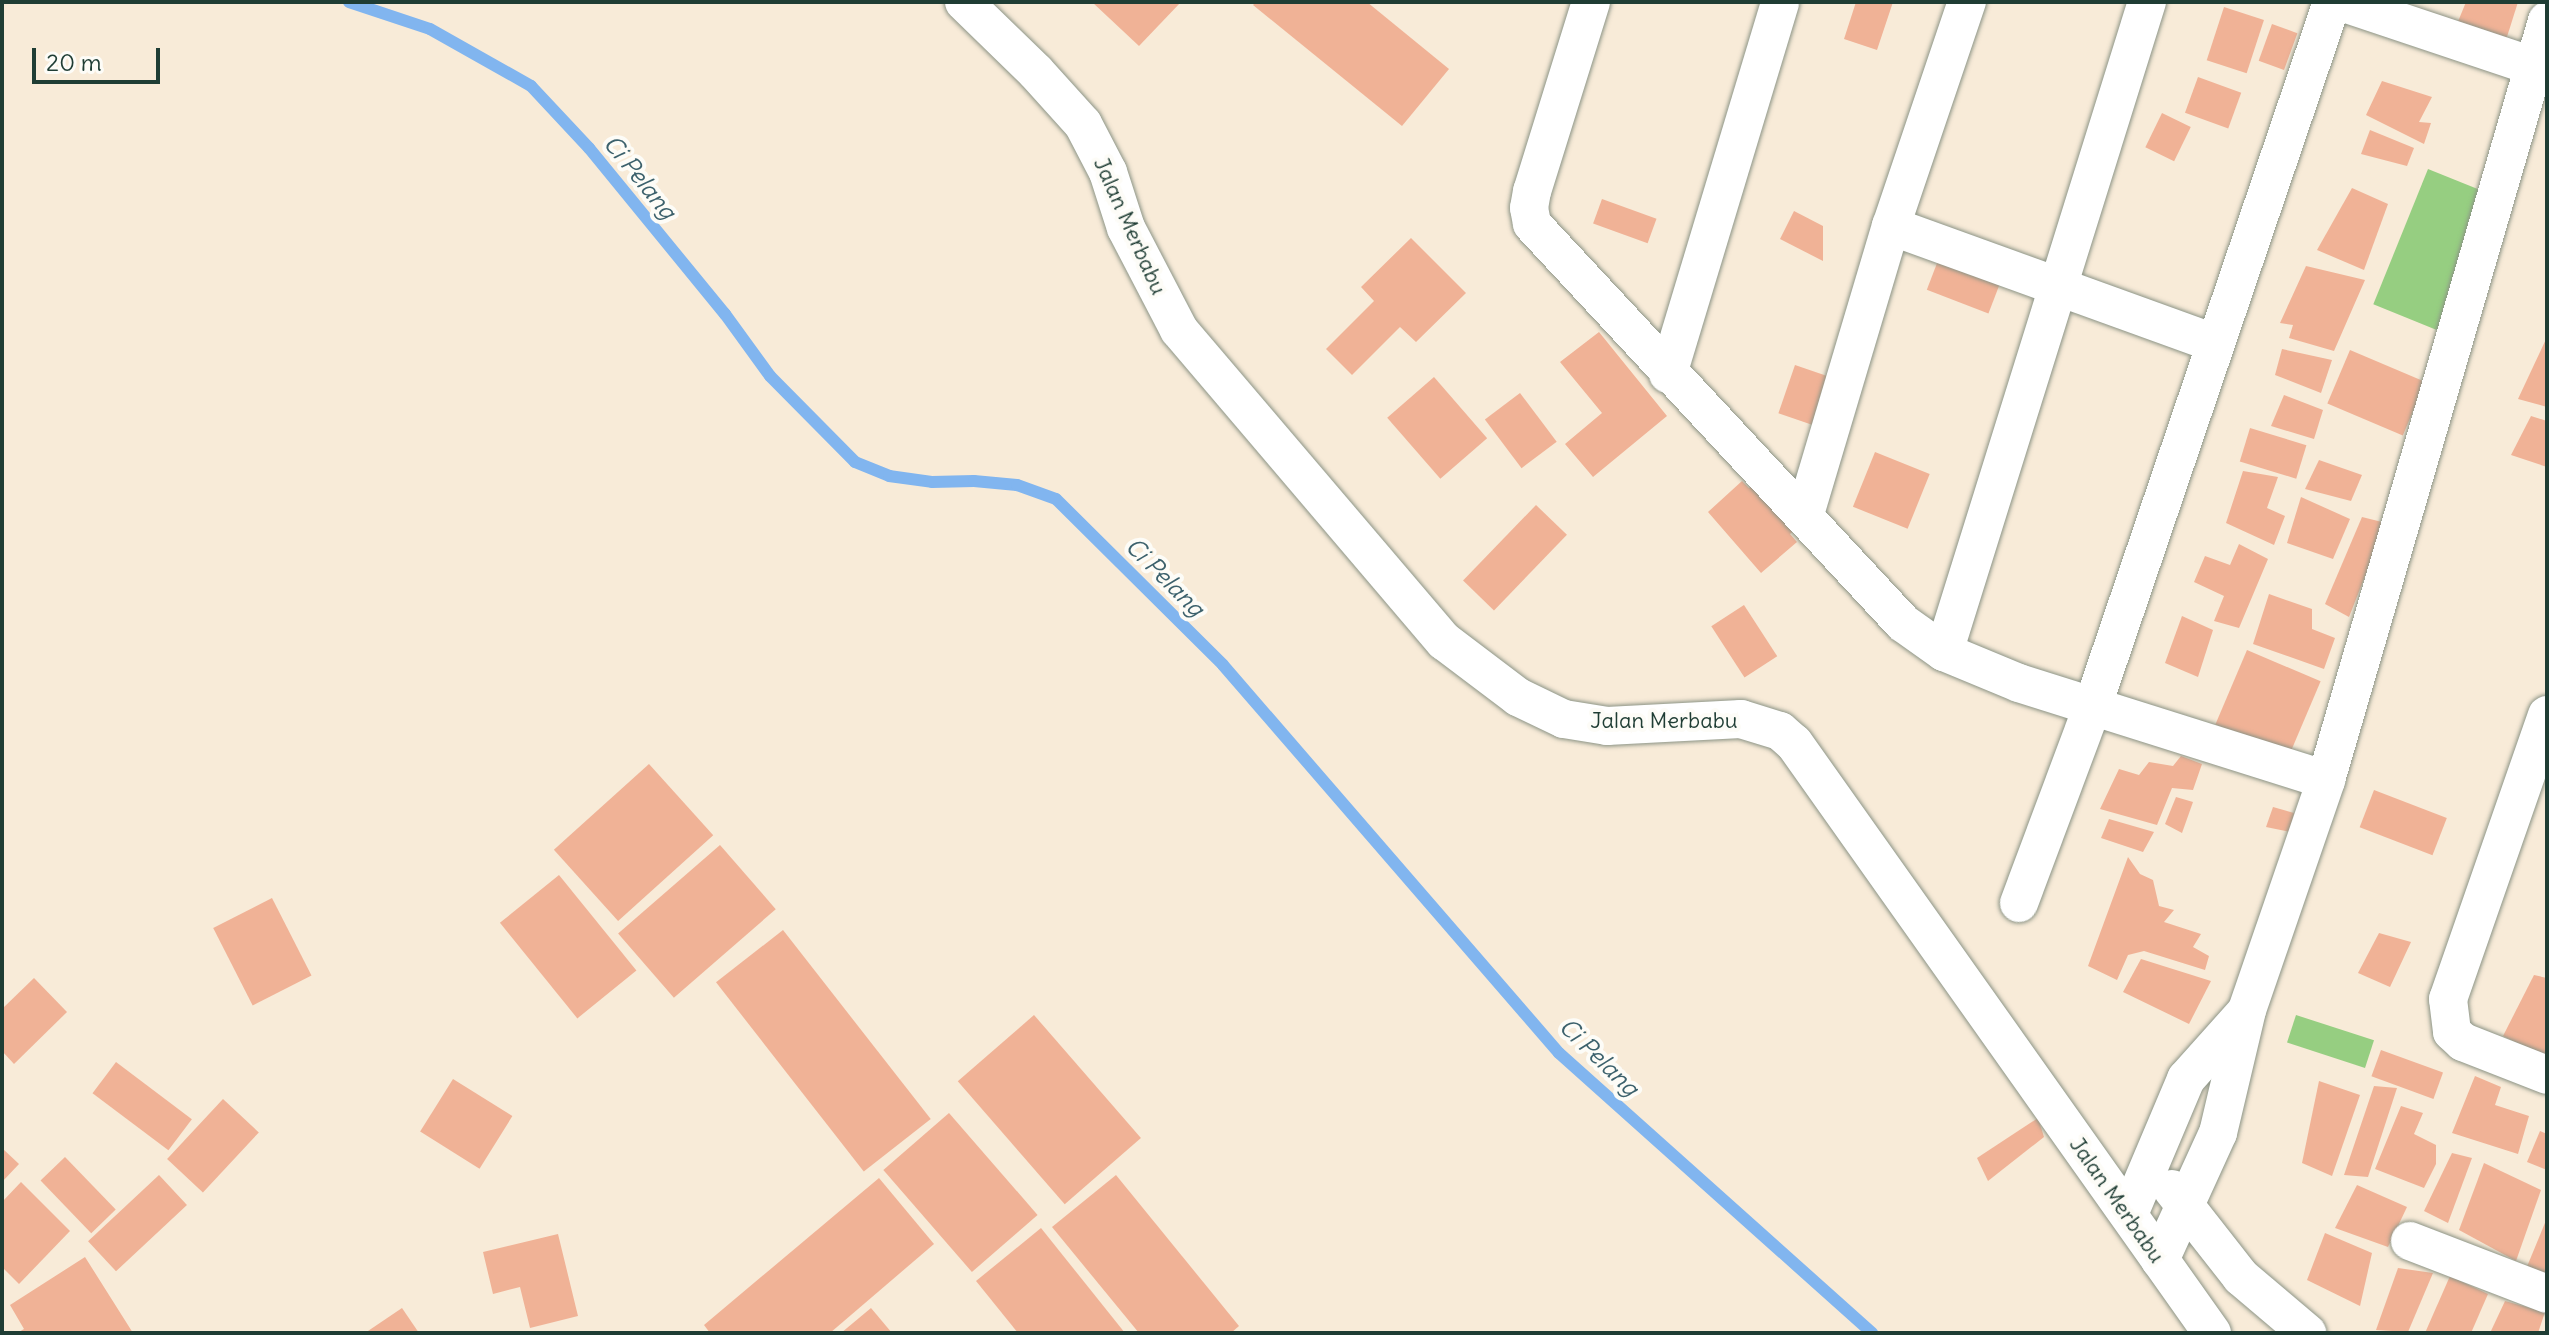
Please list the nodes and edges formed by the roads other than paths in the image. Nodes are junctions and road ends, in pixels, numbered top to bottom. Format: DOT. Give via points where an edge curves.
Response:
graph roads {
  1 [pos="964,2"];
  2 [pos="1591,2"];
  3 [pos="1780,2"];
  4 [pos="1967,2"];
  5 [pos="2147,2"];
  6 [pos="2332,2"];
  7 [pos="2341,2"];
  8 [pos="2547,21"];
  9 [pos="2539,69"];
  10 [pos="1891,226"];
  11 [pos="2058,285"];
  12 [pos="2214,343"];
  13 [pos="1668,374"];
  14 [pos="1805,514"];
  15 [pos="1944,652"];
  16 [pos="2092,708"];
  17 [pos="2547,715"];
  18 [pos="2326,780"];
  19 [pos="2019,903"];
  20 [pos="2247,1010"];
  21 [pos="2547,1075"];
  22 [pos="2153,1160"];
  23 [pos="2184,1208"];
  24 [pos="2129,1214"];
  25 [pos="2410,1241"];
  26 [pos="2160,1260"];
  27 [pos="2547,1294"];
  28 [pos="2212,1333"];
  29 [pos="2307,1333"];
  1 -- 24 [label="street, Jalan Merbabu" via="1083,124 1108,172 1126,228 1179,330 1444,641 1518,697 1564,719 1607,726 1741,719 1780,731 1794,743"];
  2 -- 13 [label="street" via="1532,191 1532,224"];
  3 -- 13 [label="street"];
  4 -- 10 [label="street"];
  5 -- 11 [label="street"];
  6 -- 12 [label="street"];
  7 -- 9 [label="street"];
  8 -- 9 [label="street"];
  9 -- 18 [label="street"];
  10 -- 11 [label="street"];
  10 -- 14 [label="street"];
  11 -- 12 [label="street"];
  11 -- 15 [label="street"];
  12 -- 16 [label="street"];
  13 -- 14 [label="street"];
  14 -- 15 [label="street" via="1903,623"];
  15 -- 16 [label="street"];
  16 -- 18 [label="street"];
  16 -- 19 [label="street"];
  17 -- 21 [label="street" via="2448,999 2452,1032 2463,1042"];
  18 -- 20 [label="street"];
  20 -- 22 [label="street" via="2186,1079"];
  20 -- 23 [label="street" via="2218,1133"];
  22 -- 23 [label="street"];
  22 -- 24 [label="street"];
  23 -- 26 [label="street"];
  23 -- 29 [label="street" via="2241,1277"];
  24 -- 26 [label="street, Jalan Merbabu"];
  25 -- 27 [label="street"];
  26 -- 28 [label="street, Jalan Merbabu"];
}
